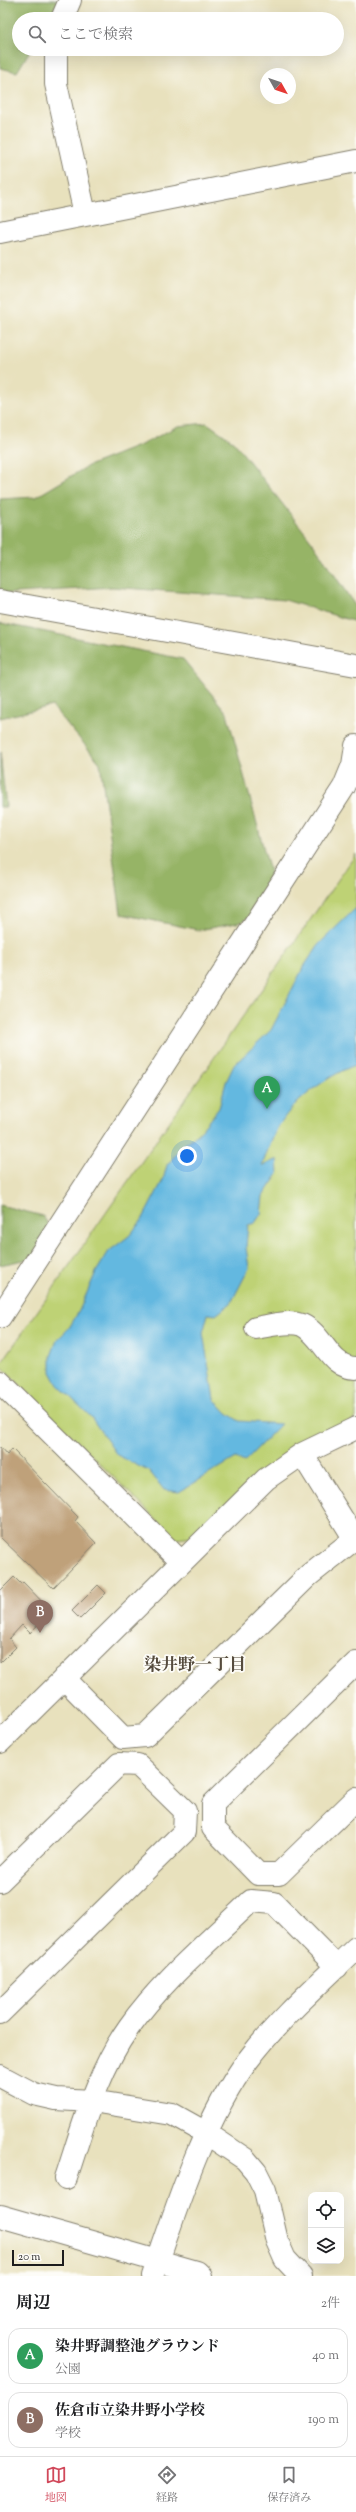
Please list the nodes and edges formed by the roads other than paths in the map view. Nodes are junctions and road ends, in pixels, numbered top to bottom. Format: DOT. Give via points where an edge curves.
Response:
graph roads {
  1 [pos="70,0"];
  2 [pos="65,12"];
  3 [pos="56,56"];
  4 [pos="356,161"];
  5 [pos="85,214"];
  6 [pos="0,232"];
  7 [pos="0,601"];
  8 [pos="356,665"];
  9 [pos="356,746"];
  10 [pos="0,1317"];
  11 [pos="256,1328"];
  12 [pos="356,1368"];
  13 [pos="0,1382"];
  14 [pos="356,1428"];
  15 [pos="302,1454"];
  16 [pos="355,1539"];
  17 [pos="181,1562"];
  18 [pos="356,1663"];
  19 [pos="64,1678"];
  20 [pos="0,1742"];
  21 [pos="356,1799"];
  22 [pos="0,1881"];
  23 [pos="356,1948"];
  24 [pos="337,1967"];
  25 [pos="0,2013"];
  26 [pos="0,2076"];
  27 [pos="92,2101"];
  28 [pos="206,2133"];
  29 [pos="66,2178"];
  30 [pos="0,2216"];
  31 [pos="155,2269"];
  32 [pos="201,2276"];
  33 [pos="301,2276"];
  1 -- 2 [label="street"];
  3 -- 5 [label="street" via="56,84"];
  4 -- 5 [label="street"];
  5 -- 6 [label="street"];
  7 -- 8 [label="street"];
  9 -- 10 [label="street" via="353,765 344,787"];
  11 -- 12 [label="street" via="289,1323 302,1325 313,1333 336,1361"];
  13 -- 17 [label="street"];
  14 -- 15 [label="street"];
  15 -- 16 [label="street"];
  15 -- 17 [label="street" via="266,1479"];
  16 -- 19 [label="street" via="309,1575 145,1736 123,1738"];
  17 -- 19 [label="street"];
  18 -- 21 [label="street" via="213,1804 212,1828 258,1874 279,1874"];
  19 -- 20 [label="street"];
  22 -- 25 [label="street" via="118,1764 138,1765 185,1811 184,1832"];
  23 -- 24 [label="street"];
  24 -- 27 [label="street" via="274,1903 252,1901 156,1994 129,2028 108,2062"];
  24 -- 28 [label="street" via="248,2060"];
  26 -- 27 [label="street" via="34,2094 56,2099"];
  27 -- 28 [label="street" via="172,2114"];
  27 -- 29 [label="street"];
  28 -- 31 [label="street"];
  28 -- 33 [label="street" via="245,2159 256,2172 265,2190 282,2253"];
  30 -- 31 [label="street"];
  31 -- 32 [label="street" via="197,2272"];
}
